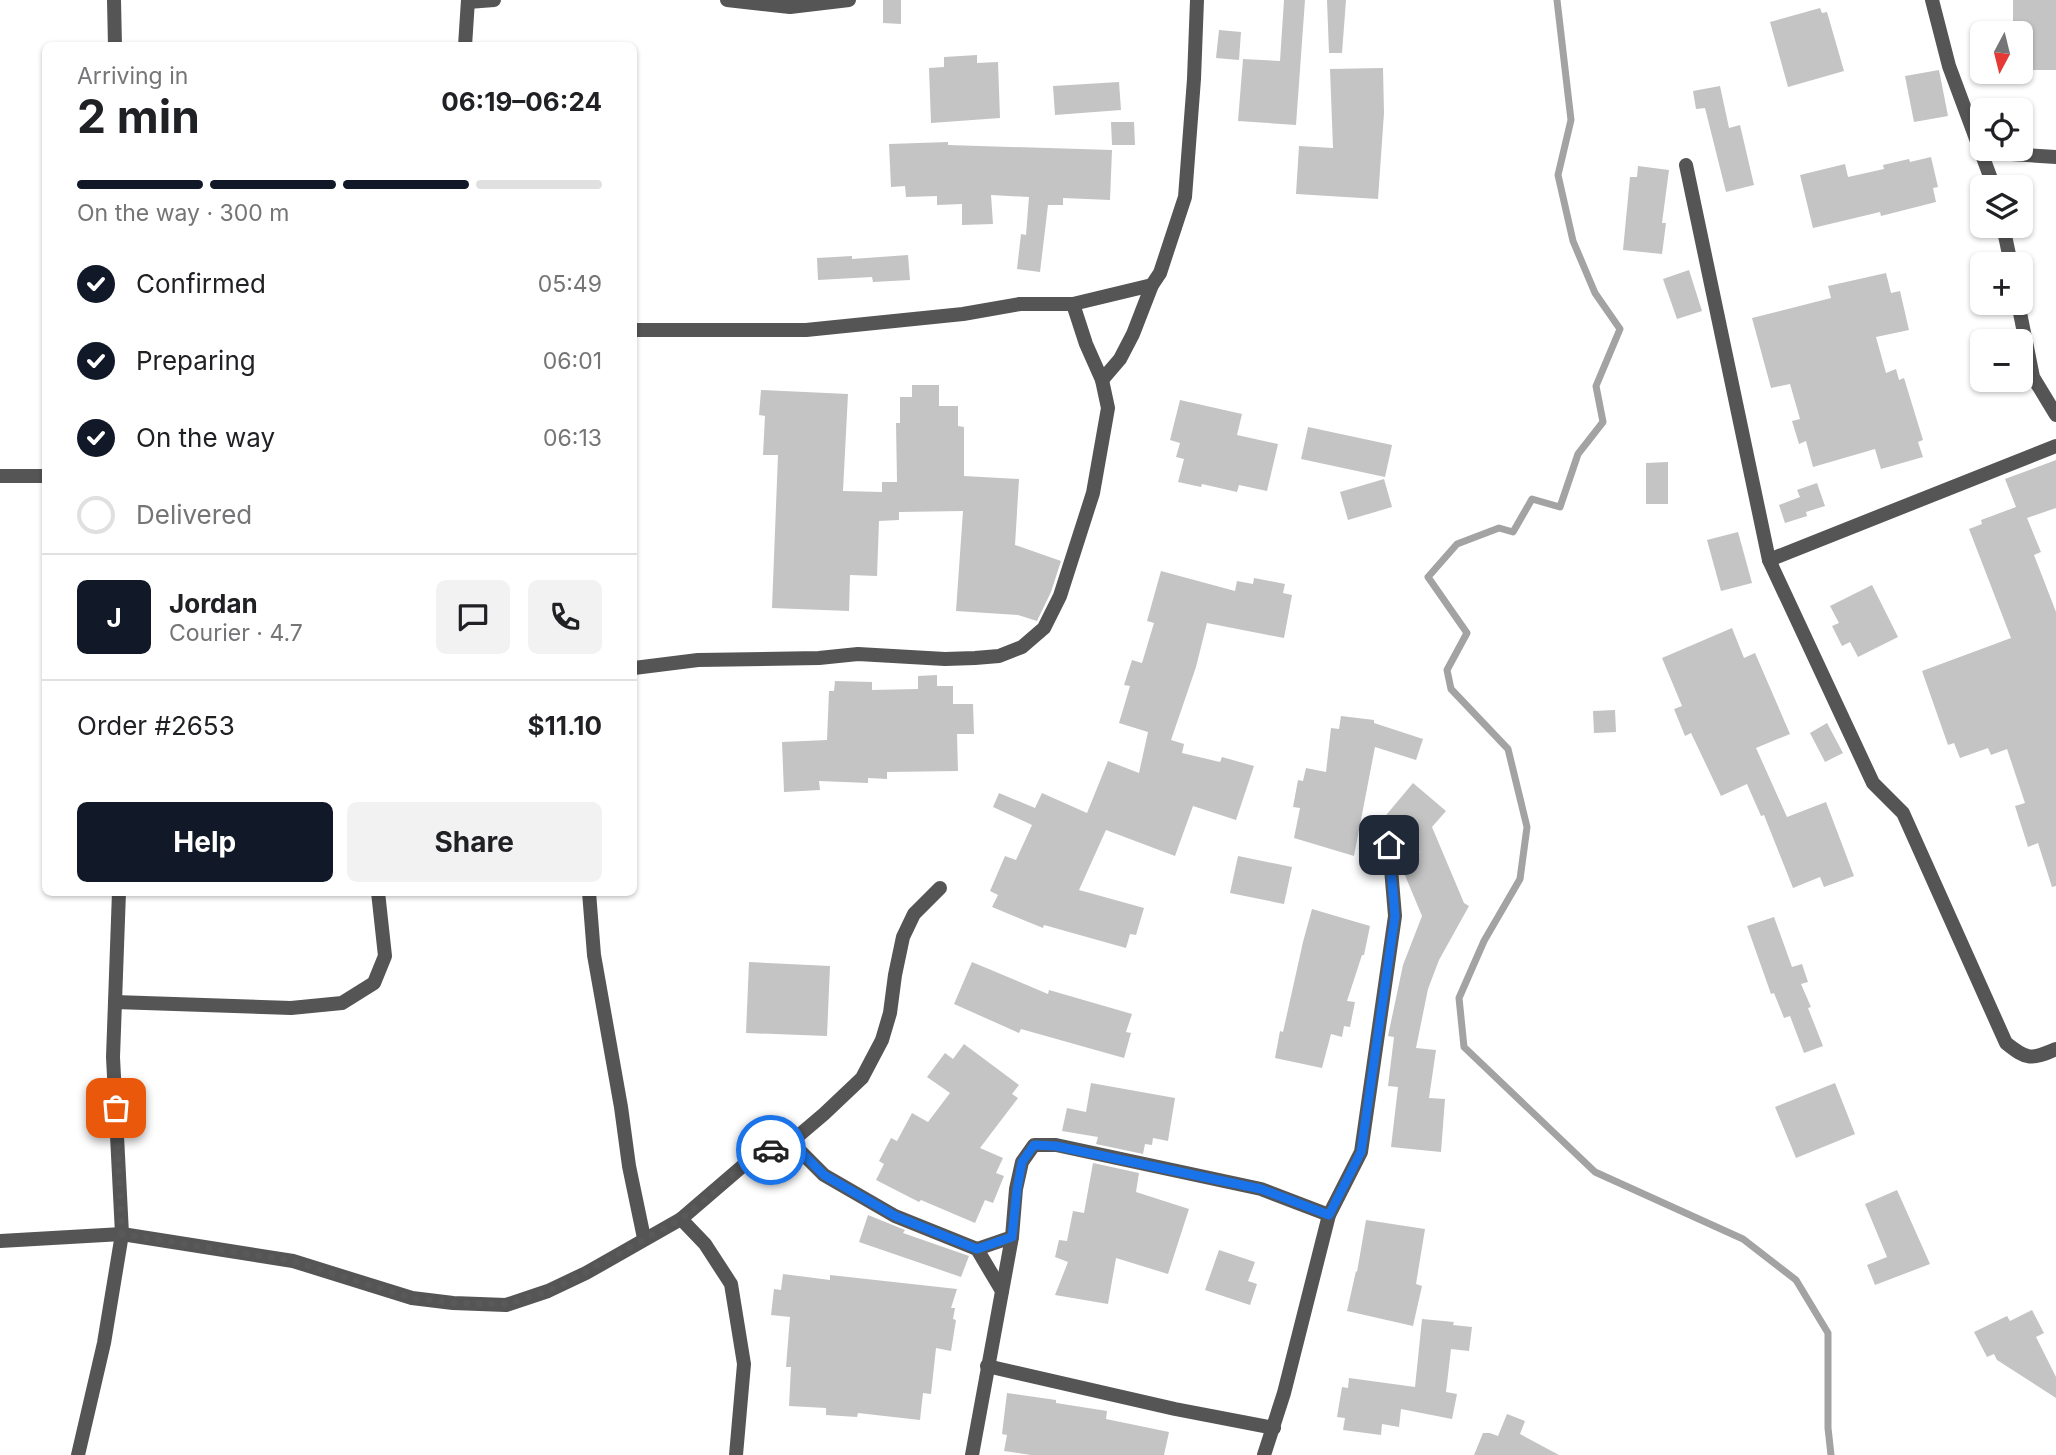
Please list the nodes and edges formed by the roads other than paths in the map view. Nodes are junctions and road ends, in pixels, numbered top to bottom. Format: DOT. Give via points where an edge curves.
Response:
graph roads {
  1 [pos="114,0"];
  2 [pos="494,0"];
  3 [pos="727,0"];
  4 [pos="849,0"];
  5 [pos="1197,0"];
  6 [pos="1931,0"];
  7 [pos="468,1"];
  8 [pos="114,42"];
  9 [pos="465,42"];
  10 [pos="1970,121"];
  11 [pos="2033,155"];
  12 [pos="2056,157"];
  13 [pos="1686,165"];
  14 [pos="1152,285"];
  15 [pos="1073,303"];
  16 [pos="2021,315"];
  17 [pos="637,330"];
  18 [pos="1102,380"];
  19 [pos="2056,415"];
  20 [pos="2056,446"];
  21 [pos="0,476"];
  22 [pos="42,477"];
  23 [pos="1769,560"];
  24 [pos="637,668"];
  25 [pos="1389,845"];
  26 [pos="940,888"];
  27 [pos="119,896"];
  28 [pos="378,896"];
  29 [pos="589,896"];
  30 [pos="115,1002"];
  31 [pos="2056,1049"];
  32 [pos="791,1142"];
  33 [pos="1329,1215"];
  34 [pos="681,1219"];
  35 [pos="122,1234"];
  36 [pos="1012,1237"];
  37 [pos="643,1238"];
  38 [pos="0,1241"];
  39 [pos="977,1249"];
  40 [pos="1002,1291"];
  41 [pos="987,1366"];
  42 [pos="1273,1427"];
  43 [pos="78,1455"];
  44 [pos="736,1455"];
  45 [pos="972,1455"];
  46 [pos="1264,1455"];
  1 -- 8 [label="street"];
  2 -- 7 [label="street"];
  3 -- 4 [label="street" via="790,7"];
  5 -- 14 [label="street" via="1185,197"];
  6 -- 10 [label="street"];
  7 -- 9 [label="street"];
  11 -- 12 [label="street"];
  13 -- 23 [label="street"];
  14 -- 15 [label="street"];
  14 -- 18 [label="street" via="1120,359"];
  15 -- 17 [label="street" via="1020,304 806,330"];
  15 -- 18 [label="street"];
  16 -- 19 [label="street" via="2034,377"];
  18 -- 24 [label="street" via="1108,408 1083,527 1044,628 1022,647 999,656 975,658 859,654 698,660"];
  20 -- 23 [label="street"];
  21 -- 22 [label="street"];
  23 -- 31 [label="street" via="1873,783 1903,813 2006,1043 2029,1056"];
  25 -- 33 [label="street" via="1395,916 1361,1152"];
  26 -- 32 [label="street" via="914,914 903,937 890,1013 862,1078"];
  27 -- 30 [label="street"];
  28 -- 30 [label="street" via="384,956 374,983 342,1003 291,1008"];
  29 -- 37 [label="street" via="594,955"];
  30 -- 35 [label="street" via="113,1057"];
  32 -- 34 [label="street" via="752,1158"];
  32 -- 39 [label="street" via="824,1175 895,1216"];
  33 -- 36 [label="street" via="1261,1189 1034,1145 1022,1162"];
  33 -- 42 [label="street"];
  34 -- 37 [label="street"];
  34 -- 44 [label="street" via="705,1244 731,1284 744,1364"];
  35 -- 37 [label="street" via="293,1261 412,1298 506,1304 586,1273"];
  35 -- 38 [label="street"];
  35 -- 43 [label="street" via="104,1343"];
  36 -- 39 [label="street"];
  36 -- 40 [label="street"];
  39 -- 40 [label="street"];
  40 -- 41 [label="street"];
  41 -- 42 [label="street"];
  41 -- 45 [label="street"];
  42 -- 46 [label="street"];
}
